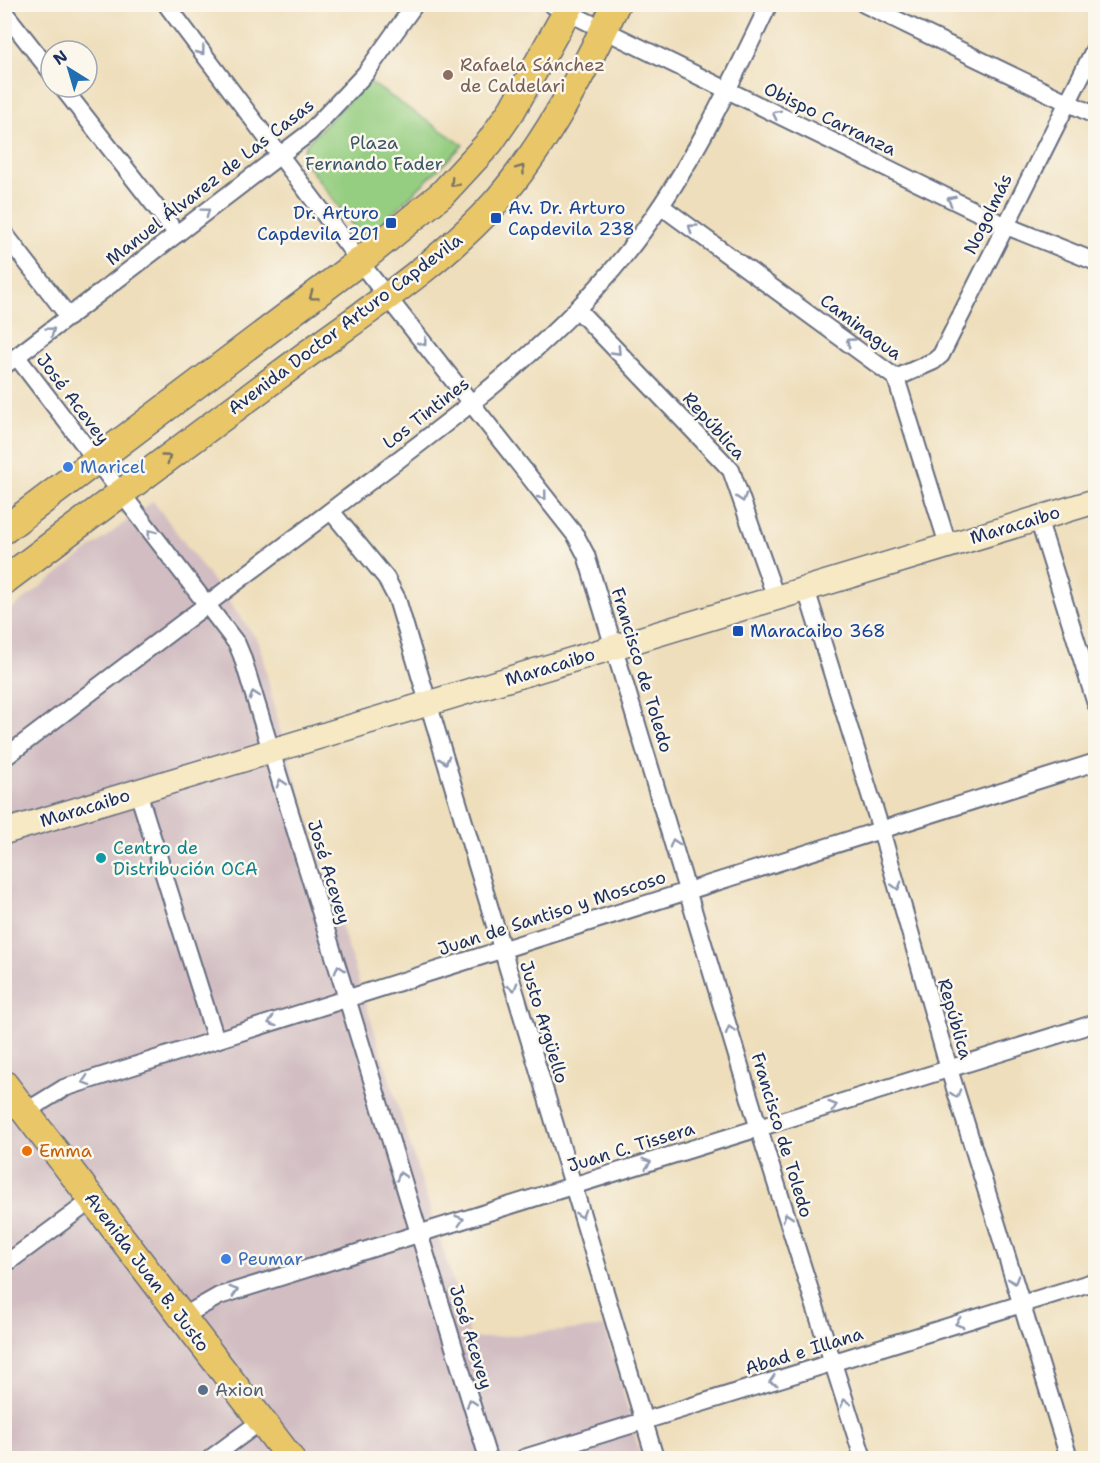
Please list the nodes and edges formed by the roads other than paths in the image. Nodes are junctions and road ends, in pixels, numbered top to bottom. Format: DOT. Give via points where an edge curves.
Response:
graph roads {
  1 [pos="166,4"];
  2 [pos="416,4"];
  3 [pos="616,4"];
  4 [pos="769,4"];
  5 [pos="864,4"];
  6 [pos="563,7"];
  7 [pos="4,12"];
  8 [pos="603,30"];
  9 [pos="1095,46"];
  10 [pos="39,57"];
  11 [pos="728,90"];
  12 [pos="72,99"];
  13 [pos="1065,103"];
  14 [pos="1095,116"];
  15 [pos="280,155"];
  16 [pos="661,206"];
  17 [pos="1004,225"];
  18 [pos="4,232"];
  19 [pos="177,234"];
  20 [pos="360,261"];
  21 [pos="1095,262"];
  22 [pos="388,295"];
  23 [pos="577,309"];
  24 [pos="69,317"];
  25 [pos="11,362"];
  26 [pos="896,378"];
  27 [pos="471,405"];
  28 [pos="96,461"];
  29 [pos="120,493"];
  30 [pos="1095,501"];
  31 [pos="331,511"];
  32 [pos="1038,518"];
  33 [pos="4,530"];
  34 [pos="948,545"];
  35 [pos="4,581"];
  36 [pos="806,589"];
  37 [pos="776,598"];
  38 [pos="207,606"];
  39 [pos="614,647"];
  40 [pos="428,704"];
  41 [pos="1095,704"];
  42 [pos="272,751"];
  43 [pos="4,758"];
  44 [pos="1095,762"];
  45 [pos="138,792"];
  46 [pos="881,830"];
  47 [pos="4,832"];
  48 [pos="689,890"];
  49 [pos="502,950"];
  50 [pos="347,998"];
  51 [pos="1095,1023"];
  52 [pos="216,1040"];
  53 [pos="949,1070"];
  54 [pos="4,1084"];
  55 [pos="25,1112"];
  56 [pos="759,1129"];
  57 [pos="572,1185"];
  58 [pos="92,1200"];
  59 [pos="419,1233"];
  60 [pos="4,1265"];
  61 [pos="1095,1281"];
  62 [pos="1021,1304"];
  63 [pos="182,1317"];
  64 [pos="833,1362"];
  65 [pos="261,1421"];
  66 [pos="644,1421"];
  67 [pos="211,1458"];
  68 [pos="290,1458"];
  69 [pos="488,1458"];
  70 [pos="524,1458"];
  71 [pos="655,1458"];
  72 [pos="863,1458"];
  73 [pos="1069,1458"];
  1 -- 15 [label="street, Francisco de Toledo, one-way"];
  2 -- 15 [label="street, Manuel Álvarez de Las Casas" via="365,74 309,133"];
  3 -- 8 [label="main road, Avenida Doctor Arturo Capdevila"];
  4 -- 11 [label="street, Los Tintines"];
  5 -- 13 [label="street"];
  6 -- 8 [label="street, Obispo Carranza"];
  6 -- 20 [label="main road, one-way" via="512,110 490,142 442,194"];
  7 -- 10 [label="street"];
  8 -- 11 [label="street, Obispo Carranza"];
  22 -- 8 [label="main road, Avenida Doctor Arturo Capdevila, one-way" via="471,228 496,201 529,158"];
  9 -- 13 [label="street, Nogolmás"];
  11 -- 16 [label="street, Los Tintines"];
  17 -- 11 [label="street, Obispo Carranza, one-way"];
  12 -- 19 [label="street"];
  13 -- 14 [label="street"];
  13 -- 17 [label="street, Nogolmás"];
  19 -- 15 [label="street, Manuel Álvarez de Las Casas, one-way"];
  15 -- 20 [label="street, Francisco de Toledo"];
  16 -- 23 [label="street, Los Tintines" via="635,243"];
  26 -- 16 [label="street, Caminagua, one-way"];
  17 -- 21 [label="street, Obispo Carranza"];
  17 -- 26 [label="street, Nogolmás" via="941,355 934,362"];
  18 -- 24 [label="street"];
  19 -- 24 [label="street, Manuel Álvarez de Las Casas"];
  20 -- 22 [label="street, Francisco de Toledo"];
  20 -- 28 [label="main road, one-way"];
  22 -- 27 [label="street, Francisco de Toledo, one-way"];
  29 -- 22 [label="main road, Avenida Doctor Arturo Capdevila, one-way"];
  23 -- 27 [label="street, Los Tintines"];
  23 -- 37 [label="street, República, one-way" via="731,470"];
  25 -- 24 [label="street, Manuel Álvarez de Las Casas, one-way"];
  25 -- 28 [label="street, José Acevey"];
  26 -- 34 [label="street, Caminagua"];
  27 -- 31 [label="street, Los Tintines"];
  27 -- 39 [label="street, Francisco de Toledo, one-way" via="576,537 586,555"];
  28 -- 29 [label="street, José Acevey"];
  28 -- 33 [label="main road"];
  29 -- 35 [label="main road, Avenida Doctor Arturo Capdevila"];
  38 -- 29 [label="street, José Acevey, one-way"];
  30 -- 32 [label="main road, Maracaibo"];
  31 -- 38 [label="street, Los Tintines"];
  31 -- 40 [label="street, Justo Argüello" via="392,587"];
  32 -- 34 [label="main road, Maracaibo"];
  32 -- 41 [label="street"];
  34 -- 36 [label="main road, Maracaibo"];
  36 -- 37 [label="main road, Maracaibo"];
  36 -- 46 [label="street, República"];
  37 -- 39 [label="main road, Maracaibo"];
  42 -- 38 [label="street, José Acevey, one-way" via="242,656"];
  38 -- 43 [label="street, Los Tintines"];
  39 -- 40 [label="main road, Maracaibo"];
  48 -- 39 [label="street, Francisco de Toledo, one-way"];
  40 -- 42 [label="main road, Maracaibo"];
  40 -- 49 [label="street, Justo Argüello, one-way"];
  42 -- 45 [label="main road, Maracaibo"];
  50 -- 42 [label="street, José Acevey, one-way"];
  44 -- 46 [label="street, Juan de Santiso y Moscoso"];
  45 -- 47 [label="main road, Maracaibo"];
  45 -- 52 [label="street"];
  46 -- 48 [label="street, Juan de Santiso y Moscoso"];
  46 -- 53 [label="street, República, one-way"];
  48 -- 49 [label="street, Juan de Santiso y Moscoso"];
  56 -- 48 [label="street, Francisco de Toledo, one-way"];
  49 -- 50 [label="street, Juan de Santiso y Moscoso"];
  49 -- 57 [label="street, Justo Argüello, one-way"];
  50 -- 52 [label="street, Juan de Santiso y Moscoso, one-way"];
  59 -- 50 [label="street, José Acevey, one-way"];
  51 -- 53 [label="street, Juan C. Tissera"];
  52 -- 55 [label="street, Juan de Santiso y Moscoso, one-way" via="64,1088"];
  56 -- 53 [label="street, Juan C. Tissera, one-way"];
  53 -- 62 [label="street, República, one-way"];
  54 -- 55 [label="main road, Avenida Juan B. Justo"];
  55 -- 58 [label="main road, Avenida Juan B. Justo"];
  57 -- 56 [label="street, Juan C. Tissera, one-way"];
  64 -- 56 [label="street, Francisco de Toledo, one-way"];
  59 -- 57 [label="street, Juan C. Tissera, one-way"];
  57 -- 66 [label="street, Justo Argüello, one-way"];
  58 -- 60 [label="street"];
  58 -- 63 [label="main road, Avenida Juan B. Justo"];
  63 -- 59 [label="street, Juan C. Tissera, one-way" via="219,1296"];
  69 -- 59 [label="street, José Acevey, one-way"];
  61 -- 62 [label="street, Abad e Illana"];
  62 -- 64 [label="street, Abad e Illana, one-way"];
  62 -- 73 [label="street, República"];
  63 -- 65 [label="main road, Avenida Juan B. Justo"];
  64 -- 66 [label="street, Abad e Illana, one-way"];
  72 -- 64 [label="street, Francisco de Toledo, one-way"];
  65 -- 67 [label="street"];
  65 -- 68 [label="main road, Avenida Juan B. Justo"];
  66 -- 70 [label="street, Abad e Illana"];
  66 -- 71 [label="street, Justo Argüello"];
}
